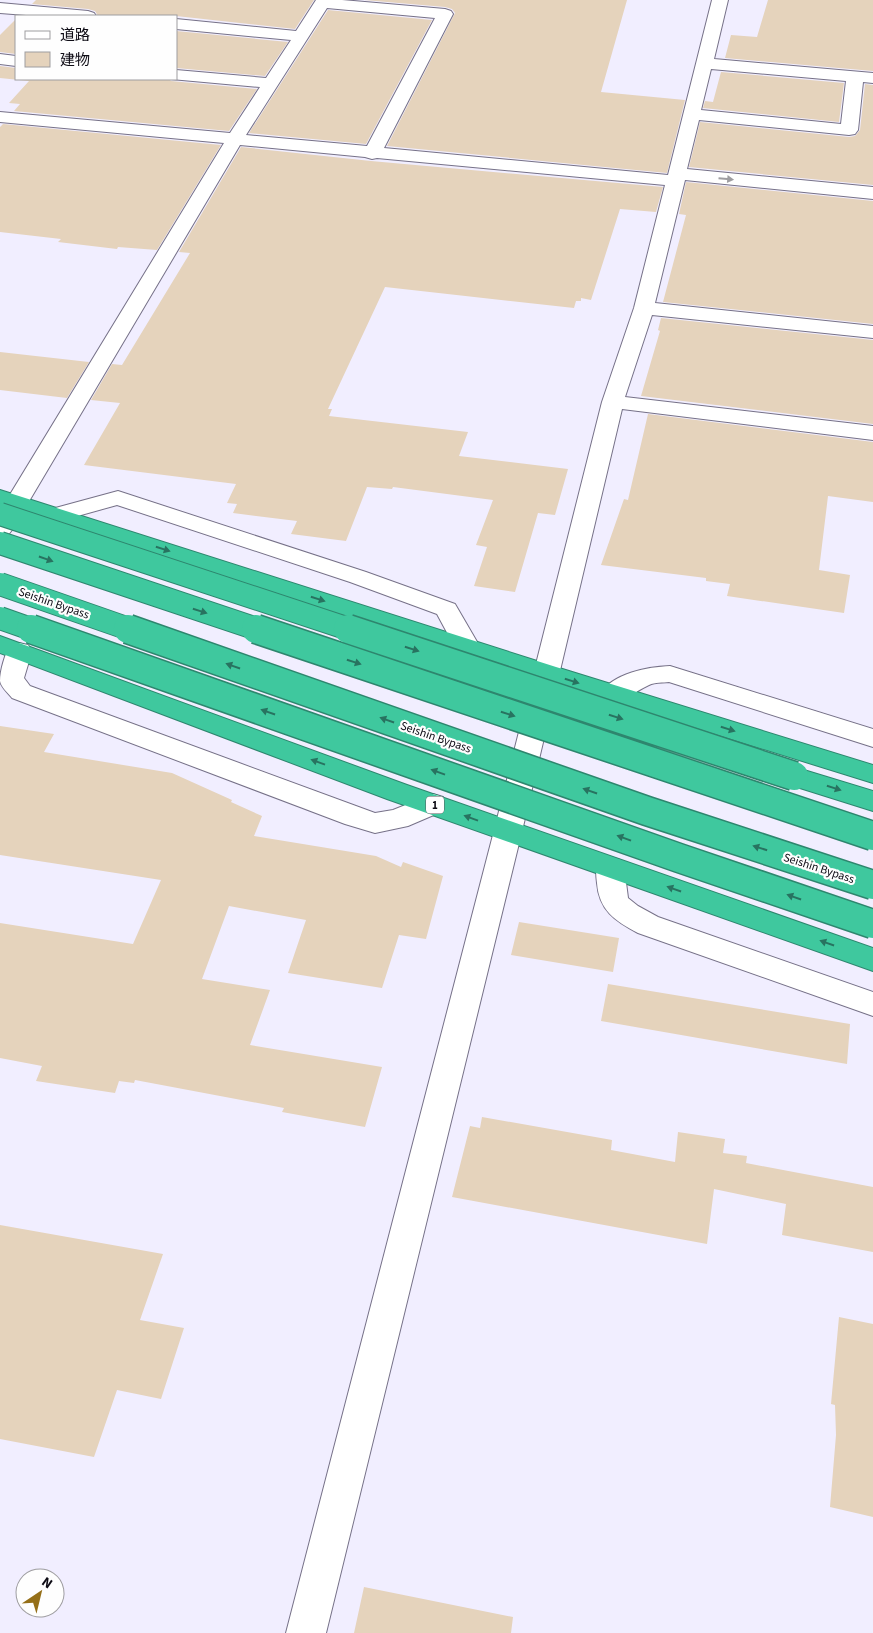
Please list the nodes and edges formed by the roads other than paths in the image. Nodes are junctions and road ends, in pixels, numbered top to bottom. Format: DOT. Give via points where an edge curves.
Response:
graph roads {
  1 [pos="720,0"];
  2 [pos="323,1"];
  3 [pos="0,8"];
  4 [pos="77,15"];
  5 [pos="178,24"];
  6 [pos="302,36"];
  7 [pos="0,59"];
  8 [pos="15,61"];
  9 [pos="704,63"];
  10 [pos="178,75"];
  11 [pos="855,76"];
  12 [pos="873,78"];
  13 [pos="270,83"];
  14 [pos="692,114"];
  15 [pos="0,117"];
  16 [pos="235,139"];
  17 [pos="372,154"];
  18 [pos="677,177"];
  19 [pos="873,193"];
  20 [pos="644,308"];
  21 [pos="873,332"];
  22 [pos="613,402"];
  23 [pos="873,433"];
  24 [pos="6,504"];
  25 [pos="56,515"];
  26 [pos="0,530"];
  27 [pos="0,543"];
  28 [pos="0,584"];
  29 [pos="0,618"];
  30 [pos="467,647"];
  31 [pos="9,648"];
  32 [pos="547,673"];
  33 [pos="613,694"];
  34 [pos="873,738"];
  35 [pos="873,774"];
  36 [pos="873,801"];
  37 [pos="434,804"];
  38 [pos="508,831"];
  39 [pos="873,836"];
  40 [pos="610,867"];
  41 [pos="873,886"];
  42 [pos="873,924"];
  43 [pos="873,960"];
  44 [pos="873,1004"];
  45 [pos="306,1633"];
  1 -- 9 [label="street"];
  2 -- 6 [label="street"];
  2 -- 17 [label="street" via="445,14"];
  3 -- 4 [label="street"];
  5 -- 6 [label="street"];
  6 -- 13 [label="street"];
  7 -- 8 [label="street"];
  9 -- 11 [label="street"];
  9 -- 14 [label="street"];
  10 -- 13 [label="street"];
  11 -- 12 [label="street"];
  11 -- 14 [label="street" via="849,130"];
  13 -- 16 [label="street"];
  14 -- 18 [label="street"];
  15 -- 16 [label="street"];
  16 -- 17 [label="street"];
  16 -- 24 [label="street"];
  17 -- 18 [label="street"];
  18 -- 19 [label="street, one-way"];
  18 -- 20 [label="street"];
  20 -- 21 [label="street"];
  20 -- 22 [label="street"];
  22 -- 23 [label="street"];
  22 -- 32 [label="street"];
  24 -- 25 [label="highway"];
  24 -- 26 [label="street"];
  24 -- 36 [label="highway, one-way, bridge"];
  25 -- 30 [label="highway, one-way"];
  25 -- 30 [label="street" via="118,498 446,609"];
  27 -- 39 [label="highway, one-way, bridge"];
  41 -- 28 [label="highway, Seishin Bypass, one-way, bridge" via="647,811"];
  42 -- 29 [label="highway, one-way, bridge"];
  30 -- 32 [label="highway"];
  37 -- 31 [label="highway, 1, one-way"];
  31 -- 37 [label="street" via="11,679 21,692 355,817 375,823 398,819"];
  32 -- 33 [label="highway, one-way"];
  32 -- 38 [label="street"];
  33 -- 34 [label="street" via="645,676 670,674"];
  33 -- 35 [label="highway, one-way"];
  38 -- 37 [label="highway, 1, one-way"];
  38 -- 40 [label="highway, 1"];
  38 -- 45 [label="street"];
  43 -- 40 [label="highway, 1, one-way"];
  40 -- 44 [label="street" via="610,894 621,911 648,925"];
}
